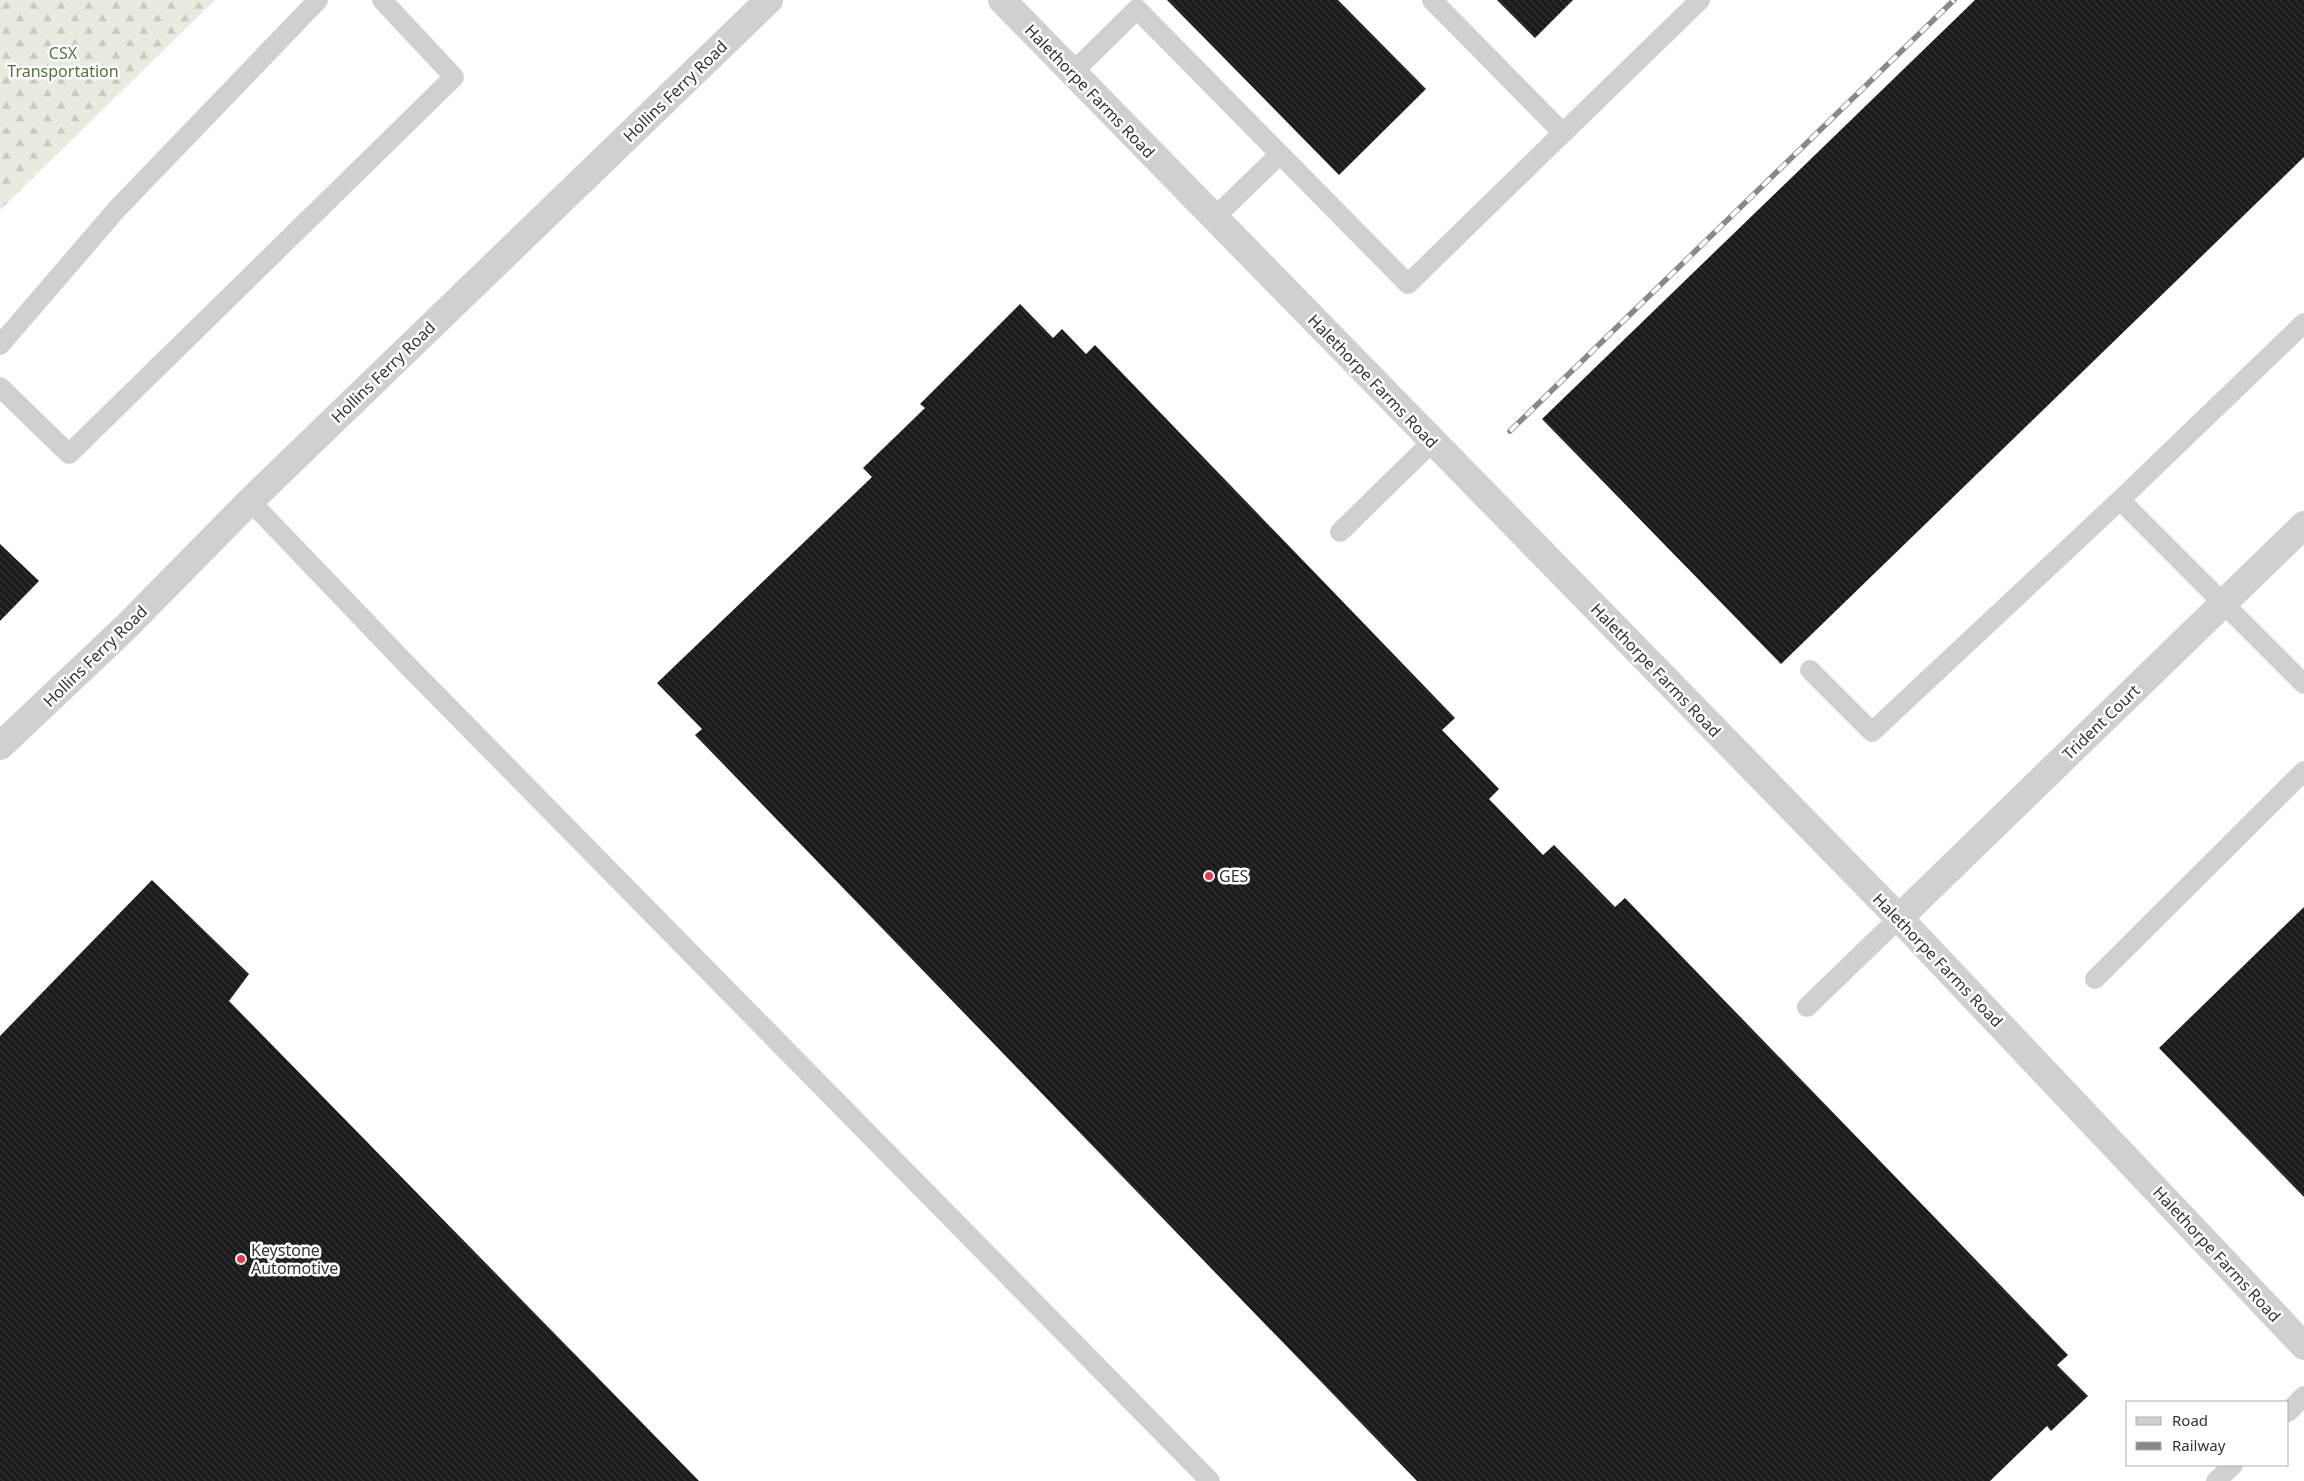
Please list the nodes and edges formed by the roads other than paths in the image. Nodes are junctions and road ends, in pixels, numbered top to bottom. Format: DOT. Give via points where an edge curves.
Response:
graph roads {
  1 [pos="318,0"];
  2 [pos="382,0"];
  3 [pos="769,0"];
  4 [pos="1002,0"];
  5 [pos="1432,0"];
  6 [pos="1700,0"];
  7 [pos="1072,73"];
  8 [pos="1563,133"];
  9 [pos="1280,154"];
  10 [pos="1214,218"];
  11 [pos="2304,323"];
  12 [pos="0,344"];
  13 [pos="0,387"];
  14 [pos="1432,442"];
  15 [pos="2120,500"];
  16 [pos="250,501"];
  17 [pos="2304,525"];
  18 [pos="1340,532"];
  19 [pos="2223,603"];
  20 [pos="1810,670"];
  21 [pos="2304,684"];
  22 [pos="0,746"];
  23 [pos="2304,771"];
  24 [pos="1899,918"];
  25 [pos="2095,979"];
  26 [pos="1807,1007"];
  27 [pos="2304,1346"];
  28 [pos="2304,1396"];
  29 [pos="2289,1411"];
  30 [pos="2232,1466"];
  31 [pos="1210,1481"];
  32 [pos="2216,1481"];
  1 -- 12 [label="lane" via="117,209"];
  2 -- 13 [label="lane" via="454,77 70,454"];
  3 -- 16 [label="street, Hollins Ferry Road"];
  4 -- 7 [label="street, Halethorpe Farms Road"];
  5 -- 8 [label="lane"];
  6 -- 8 [label="lane"];
  7 -- 9 [label="lane" via="1137,10"];
  7 -- 10 [label="street, Halethorpe Farms Road"];
  8 -- 9 [label="lane" via="1408,284"];
  9 -- 10 [label="lane"];
  10 -- 14 [label="street, Halethorpe Farms Road"];
  11 -- 15 [label="lane"];
  14 -- 18 [label="lane"];
  14 -- 24 [label="street, Halethorpe Farms Road"];
  15 -- 19 [label="lane"];
  15 -- 20 [label="lane" via="1872,732"];
  16 -- 22 [label="street, Hollins Ferry Road" via="126,627"];
  16 -- 31 [label="lane" via="412,670"];
  17 -- 19 [label="street, Trident Court"];
  19 -- 21 [label="lane"];
  19 -- 24 [label="street, Trident Court"];
  23 -- 25 [label="lane"];
  24 -- 26 [label="lane"];
  24 -- 27 [label="street, Halethorpe Farms Road"];
  28 -- 29 [label="lane"];
  30 -- 32 [label="lane"];
}
